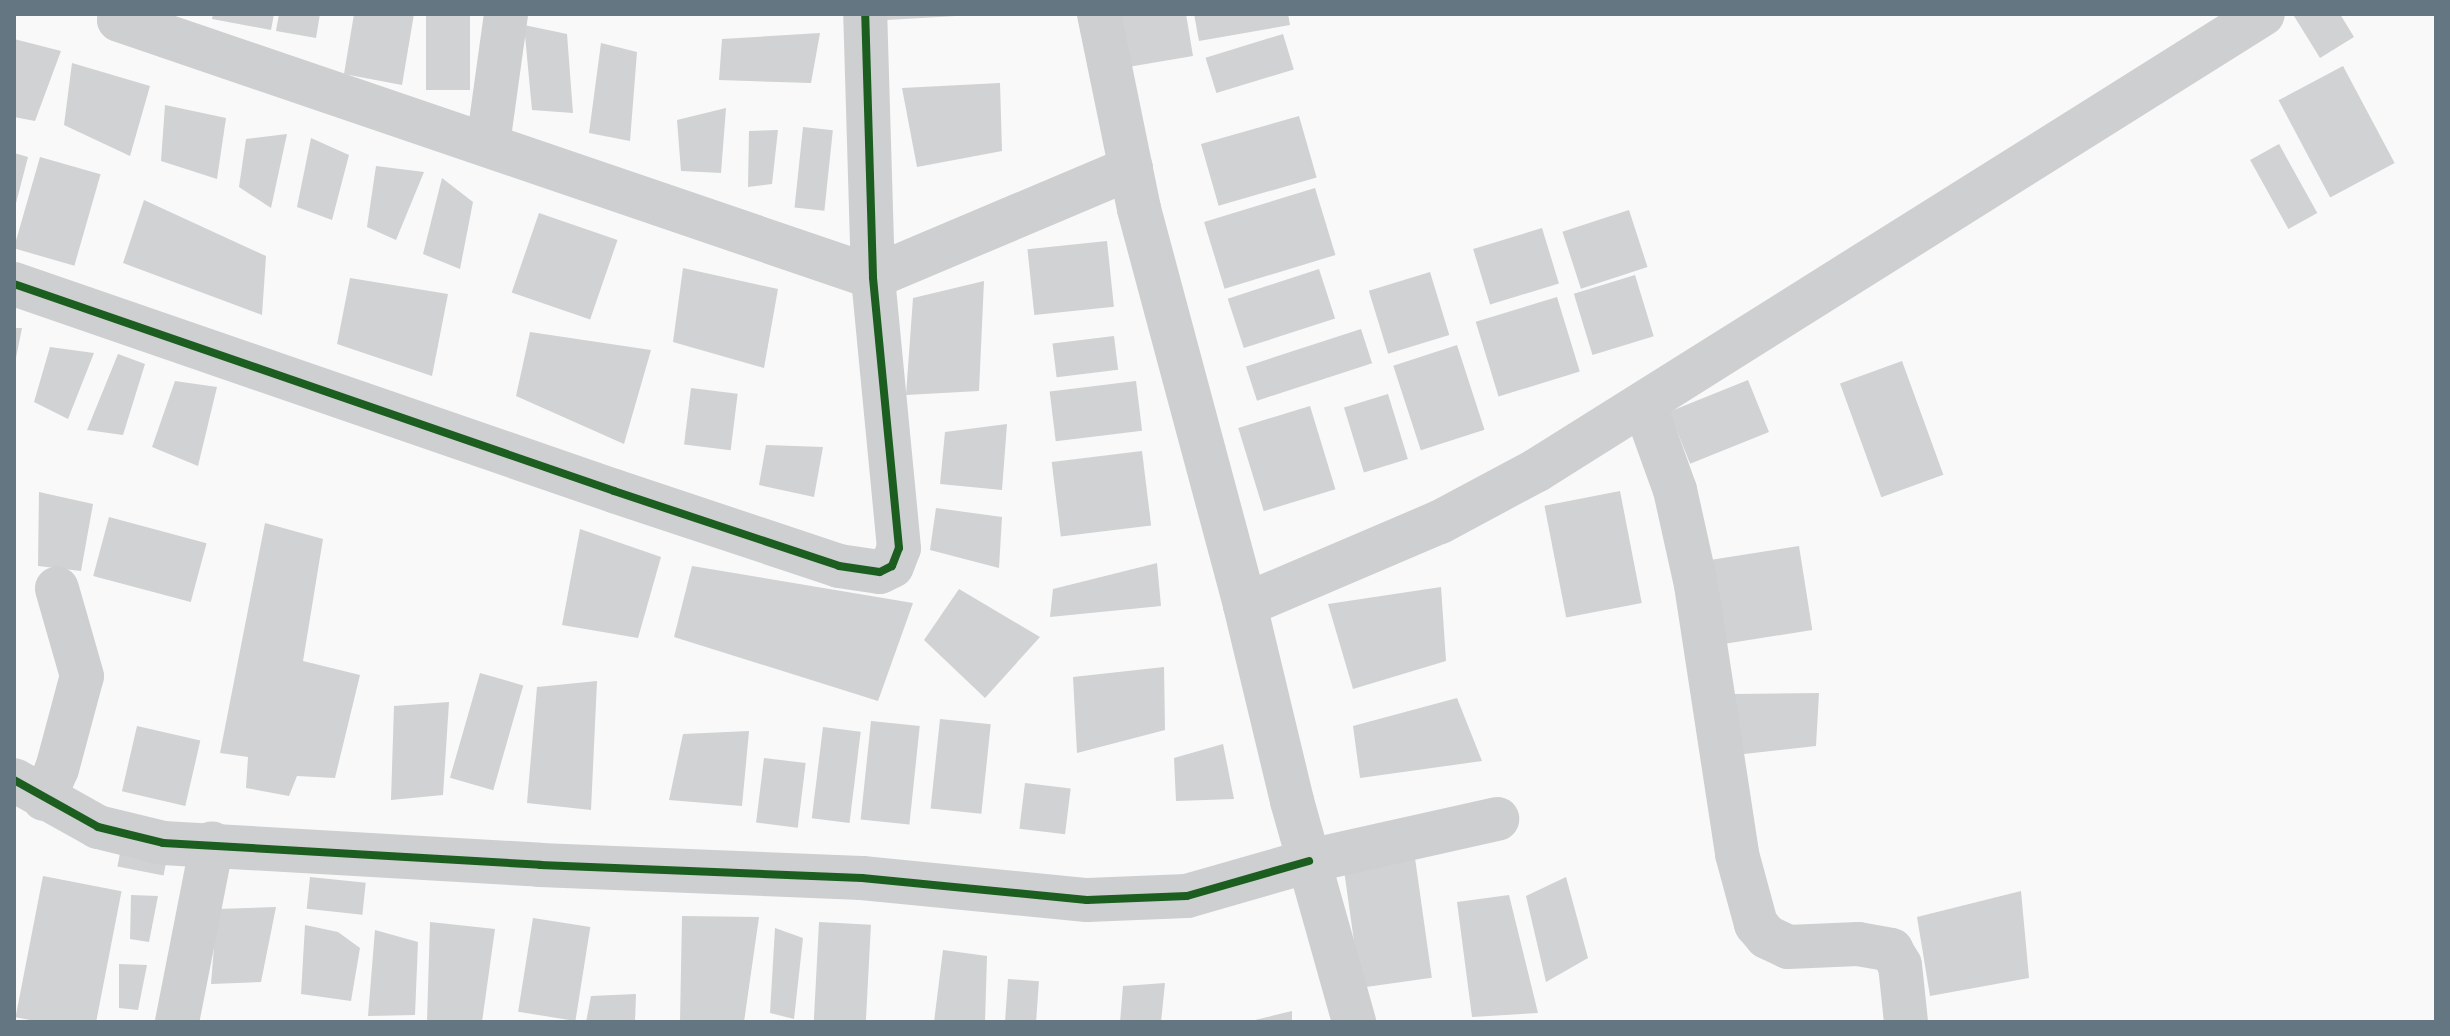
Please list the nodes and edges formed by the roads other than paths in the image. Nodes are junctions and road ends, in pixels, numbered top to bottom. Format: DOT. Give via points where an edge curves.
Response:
graph roads {
  1 [pos="506,14"];
  2 [pos="865,14"];
  3 [pos="1099,14"];
  4 [pos="114,16"];
  5 [pos="2237,21"];
  6 [pos="488,144"];
  7 [pos="1131,168"];
  8 [pos="873,277"];
  9 [pos="14,284"];
  10 [pos="1644,404"];
  11 [pos="57,589"];
  12 [pos="1245,605"];
  13 [pos="29,790"];
  14 [pos="1497,819"];
  15 [pos="212,843"];
  16 [pos="1309,861"];
  17 [pos="177,1022"];
  18 [pos="1354,1022"];
  19 [pos="1906,1022"];
  1 -- 6 [label="street"];
  2 -- 8 [label="street"];
  3 -- 7 [label="street"];
  4 -- 6 [label="street"];
  5 -- 10 [label="street"];
  6 -- 8 [label="street"];
  7 -- 8 [label="street"];
  7 -- 12 [label="street"];
  8 -- 9 [label="street" via="899,548 892,566 880,572 839,566"];
  10 -- 12 [label="street" via="1440,522"];
  10 -- 19 [label="street" via="1675,490 1696,585 1737,854 1756,924 1767,937 1788,947 1858,944 1891,950 1900,965"];
  11 -- 13 [label="street" via="82,676 57,769"];
  12 -- 16 [label="street"];
  13 -- 15 [label="street" via="98,827 129,836 163,843"];
  14 -- 16 [label="street"];
  15 -- 16 [label="street" via="540,865 862,878 1087,900 1187,896"];
  15 -- 17 [label="street"];
  16 -- 18 [label="street"];
}
